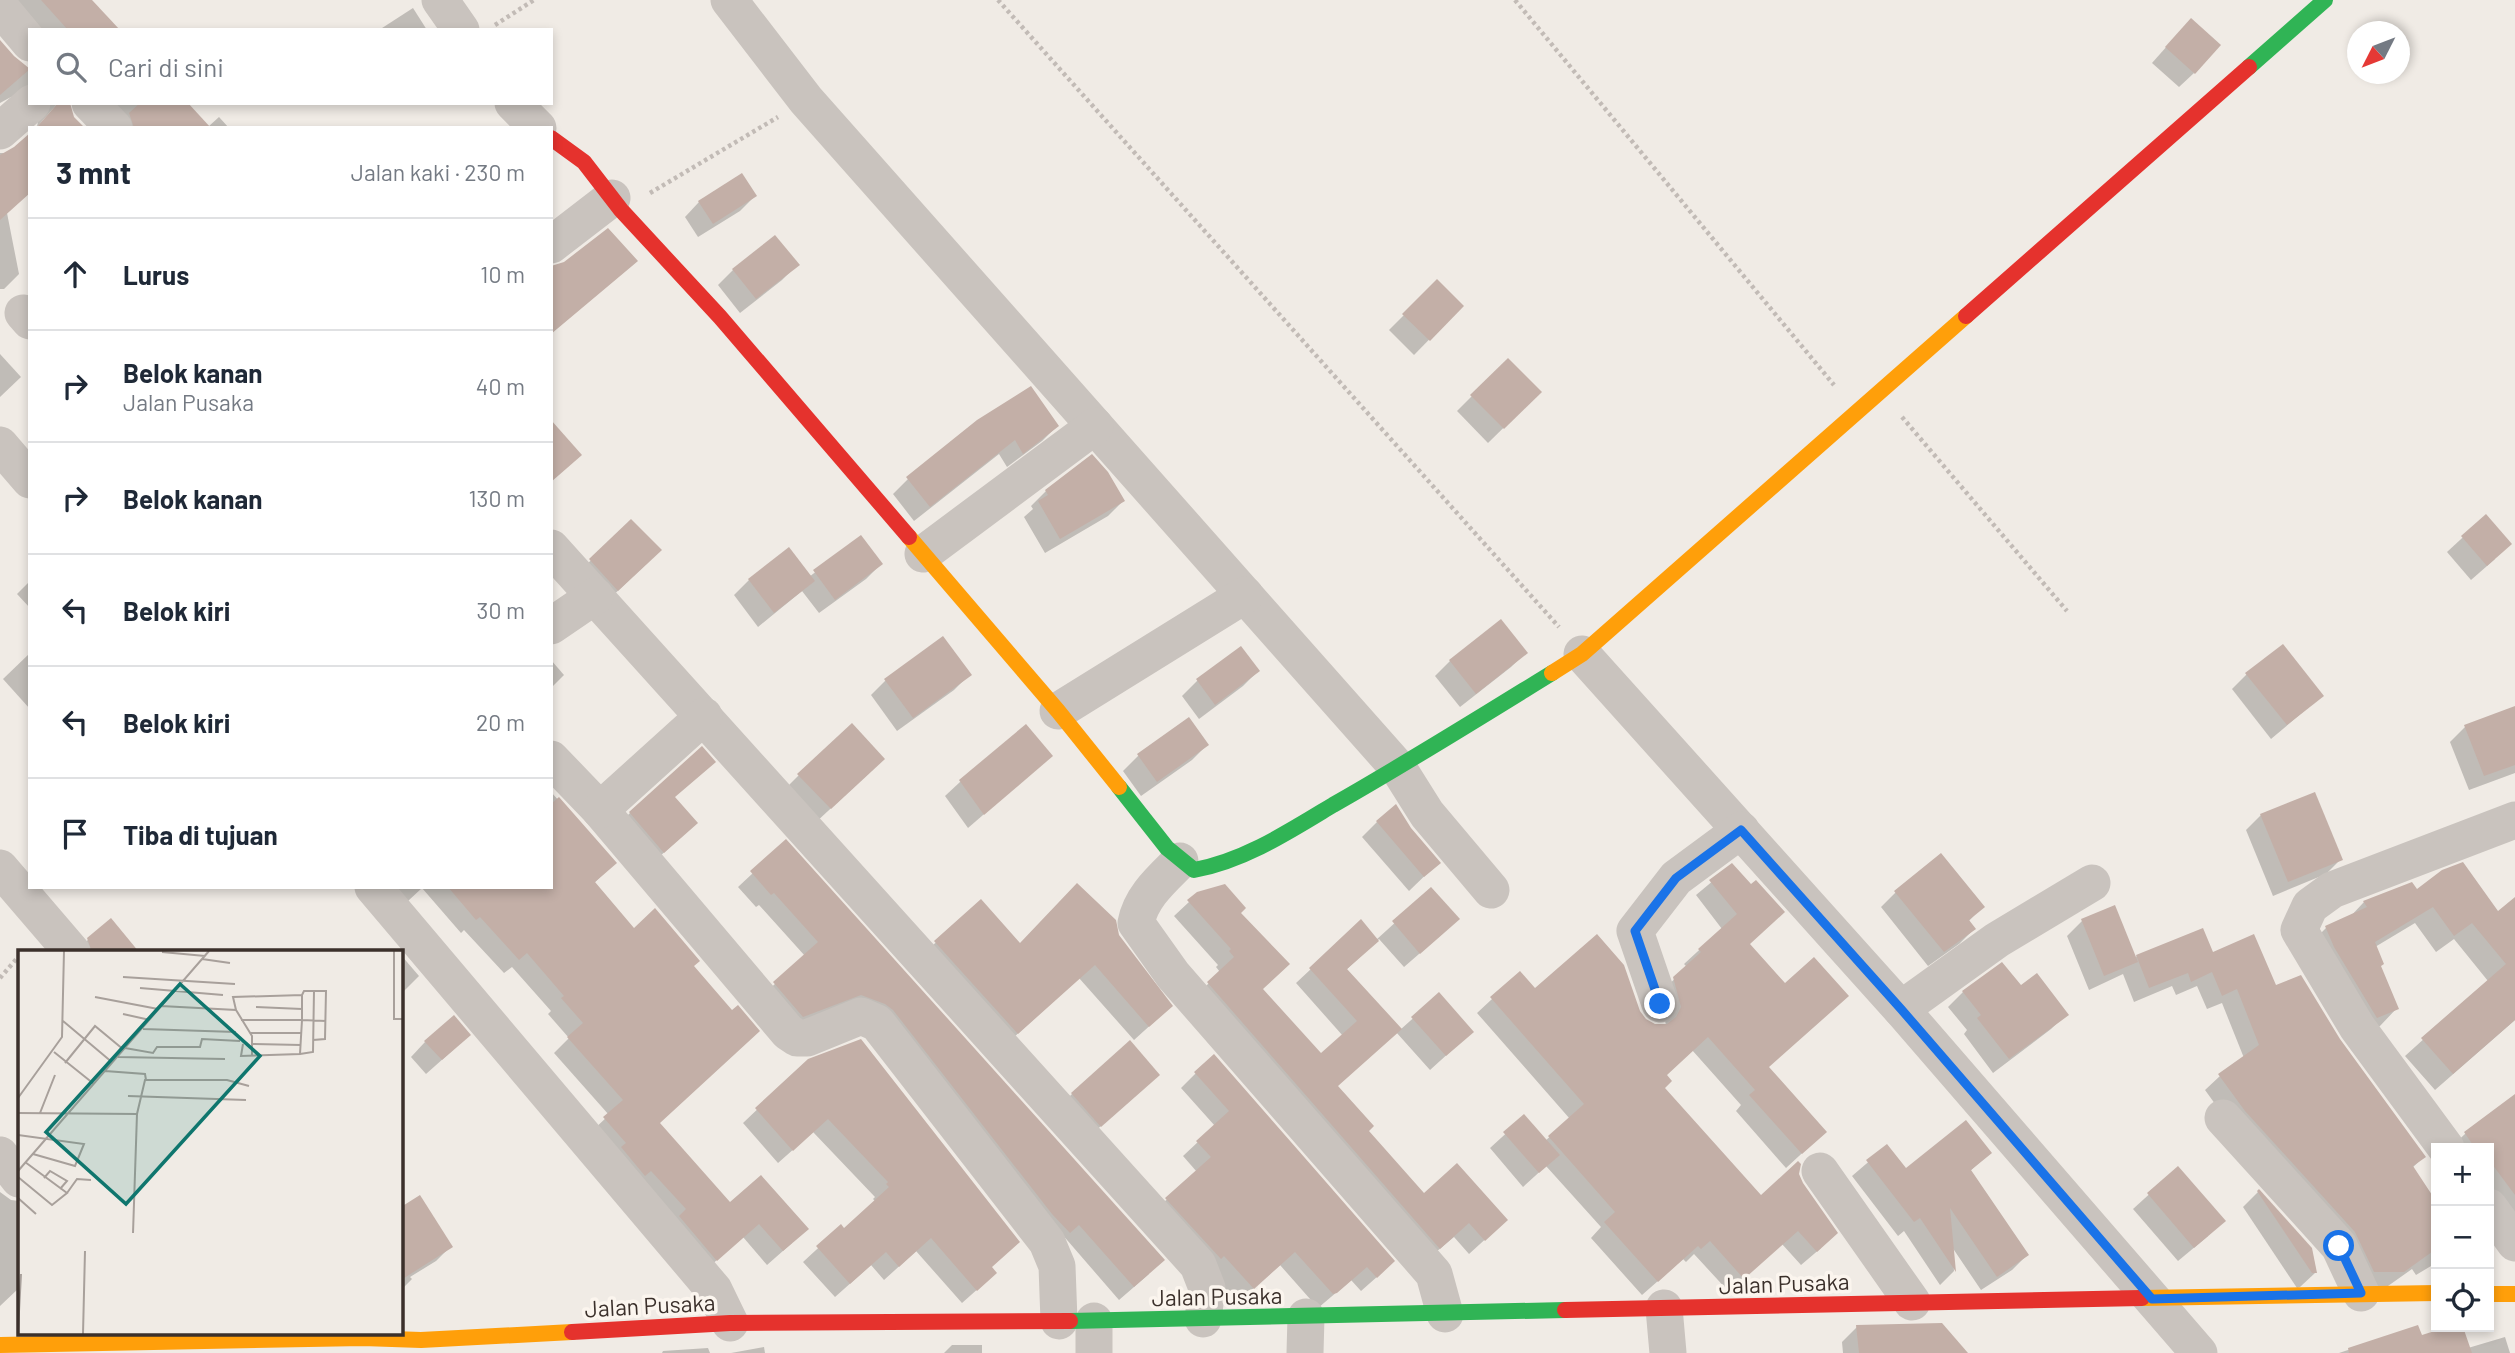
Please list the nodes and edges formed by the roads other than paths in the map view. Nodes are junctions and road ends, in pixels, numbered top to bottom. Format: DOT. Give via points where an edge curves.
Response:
graph roads {
  1 [pos="440,0"];
  2 [pos="729,0"];
  3 [pos="2325,0"];
  4 [pos="0,7"];
  5 [pos="460,28"];
  6 [pos="28,41"];
  7 [pos="30,105"];
  8 [pos="92,105"];
  9 [pos="515,105"];
  10 [pos="112,126"];
  11 [pos="536,126"];
  12 [pos="0,131"];
  13 [pos="553,139"];
  14 [pos="617,204"];
  15 [pos="553,244"];
  16 [pos="1094,426"];
  17 [pos="0,445"];
  18 [pos="28,478"];
  19 [pos="553,550"];
  20 [pos="923,554"];
  21 [pos="595,596"];
  22 [pos="1245,596"];
  23 [pos="553,625"];
  24 [pos="1582,654"];
  25 [pos="1058,711"];
  26 [pos="704,716"];
  27 [pos="553,761"];
  28 [pos="1398,768"];
  29 [pos="600,810"];
  30 [pos="2515,820"];
  31 [pos="1741,830"];
  32 [pos="1180,861"];
  33 [pos="0,868"];
  34 [pos="2092,883"];
  35 [pos="375,889"];
  36 [pos="1491,890"];
  37 [pos="70,950"];
  38 [pos="1660,1004"];
  39 [pos="1901,1009"];
  40 [pos="2223,1118"];
  41 [pos="2442,1143"];
  42 [pos="0,1155"];
  43 [pos="1820,1171"];
  44 [pos="18,1178"];
  45 [pos="2494,1214"];
  46 [pos="2515,1243"];
  47 [pos="2361,1293"];
  48 [pos="2431,1293"];
  49 [pos="2494,1294"];
  50 [pos="2515,1294"];
  51 [pos="2152,1299"];
  52 [pos="1912,1302"];
  53 [pos="1664,1308"];
  54 [pos="1445,1314"];
  55 [pos="1306,1317"];
  56 [pos="1203,1319"];
  57 [pos="730,1323"];
  58 [pos="1082,1332"];
  59 [pos="362,1336"];
  60 [pos="141,1342"];
  61 [pos="595,1342"];
  62 [pos="0,1345"];
  63 [pos="424,1347"];
  64 [pos="1305,1353"];
  65 [pos="1668,1353"];
  66 [pos="2199,1353"];
  1 -- 5 [label="street"];
  2 -- 16 [label="street" via="806,100"];
  3 -- 24 [label="street"];
  4 -- 6 [label="street"];
  7 -- 12 [label="street"];
  8 -- 10 [label="street"];
  9 -- 11 [label="street"];
  13 -- 14 [label="street" via="584,162"];
  14 -- 15 [label="street"];
  14 -- 20 [label="street"];
  16 -- 20 [label="street"];
  16 -- 22 [label="street"];
  17 -- 18 [label="street"];
  19 -- 21 [label="street"];
  20 -- 25 [label="street"];
  21 -- 23 [label="street"];
  21 -- 26 [label="street"];
  22 -- 25 [label="street"];
  22 -- 28 [label="street"];
  24 -- 28 [label="street"];
  24 -- 31 [label="street"];
  25 -- 32 [label="street"];
  26 -- 29 [label="street"];
  26 -- 56 [label="street" via="1198,1265 1207,1288"];
  27 -- 29 [label="street"];
  28 -- 32 [label="street" via="1258,847 1194,870"];
  28 -- 36 [label="street" via="1427,814"];
  29 -- 58 [label="street" via="788,1032 807,1038 861,1016 877,1023 1047,1241"];
  30 -- 41 [label="street" via="2332,890 2310,906 2299,930 2357,1027"];
  31 -- 38 [label="street" via="1676,878 1635,931"];
  31 -- 39 [label="street"];
  32 -- 54 [label="street" via="1139,908 1136,923 1173,975 1434,1274"];
  33 -- 37 [label="street"];
  34 -- 39 [label="street" via="1997,940"];
  35 -- 57 [label="street" via="714,1290"];
  39 -- 51 [label="street"];
  40 -- 47 [label="street" via="2339,1246"];
  42 -- 44 [label="street"];
  43 -- 52 [label="street"];
  45 -- 46 [label="street"];
  47 -- 48 [label="street, Jalan Pusaka"];
  47 -- 51 [label="street, Jalan Pusaka"];
  49 -- 50 [label="street"];
  51 -- 52 [label="street, Jalan Pusaka"];
  51 -- 66 [label="street"];
  52 -- 53 [label="street, Jalan Pusaka"];
  53 -- 54 [label="street, Jalan Pusaka"];
  53 -- 65 [label="street"];
  54 -- 55 [label="street, Jalan Pusaka"];
  55 -- 56 [label="street, Jalan Pusaka"];
  55 -- 64 [label="street"];
  56 -- 58 [label="street, Jalan Pusaka"];
  57 -- 58 [label="street, Jalan Pusaka"];
  57 -- 61 [label="street, Jalan Pusaka"];
  59 -- 60 [label="street, Jalan Pusaka"];
  59 -- 63 [label="street, Jalan Pusaka"];
  60 -- 62 [label="street, Jalan Pusaka"];
  61 -- 63 [label="street, Jalan Pusaka"];
}
